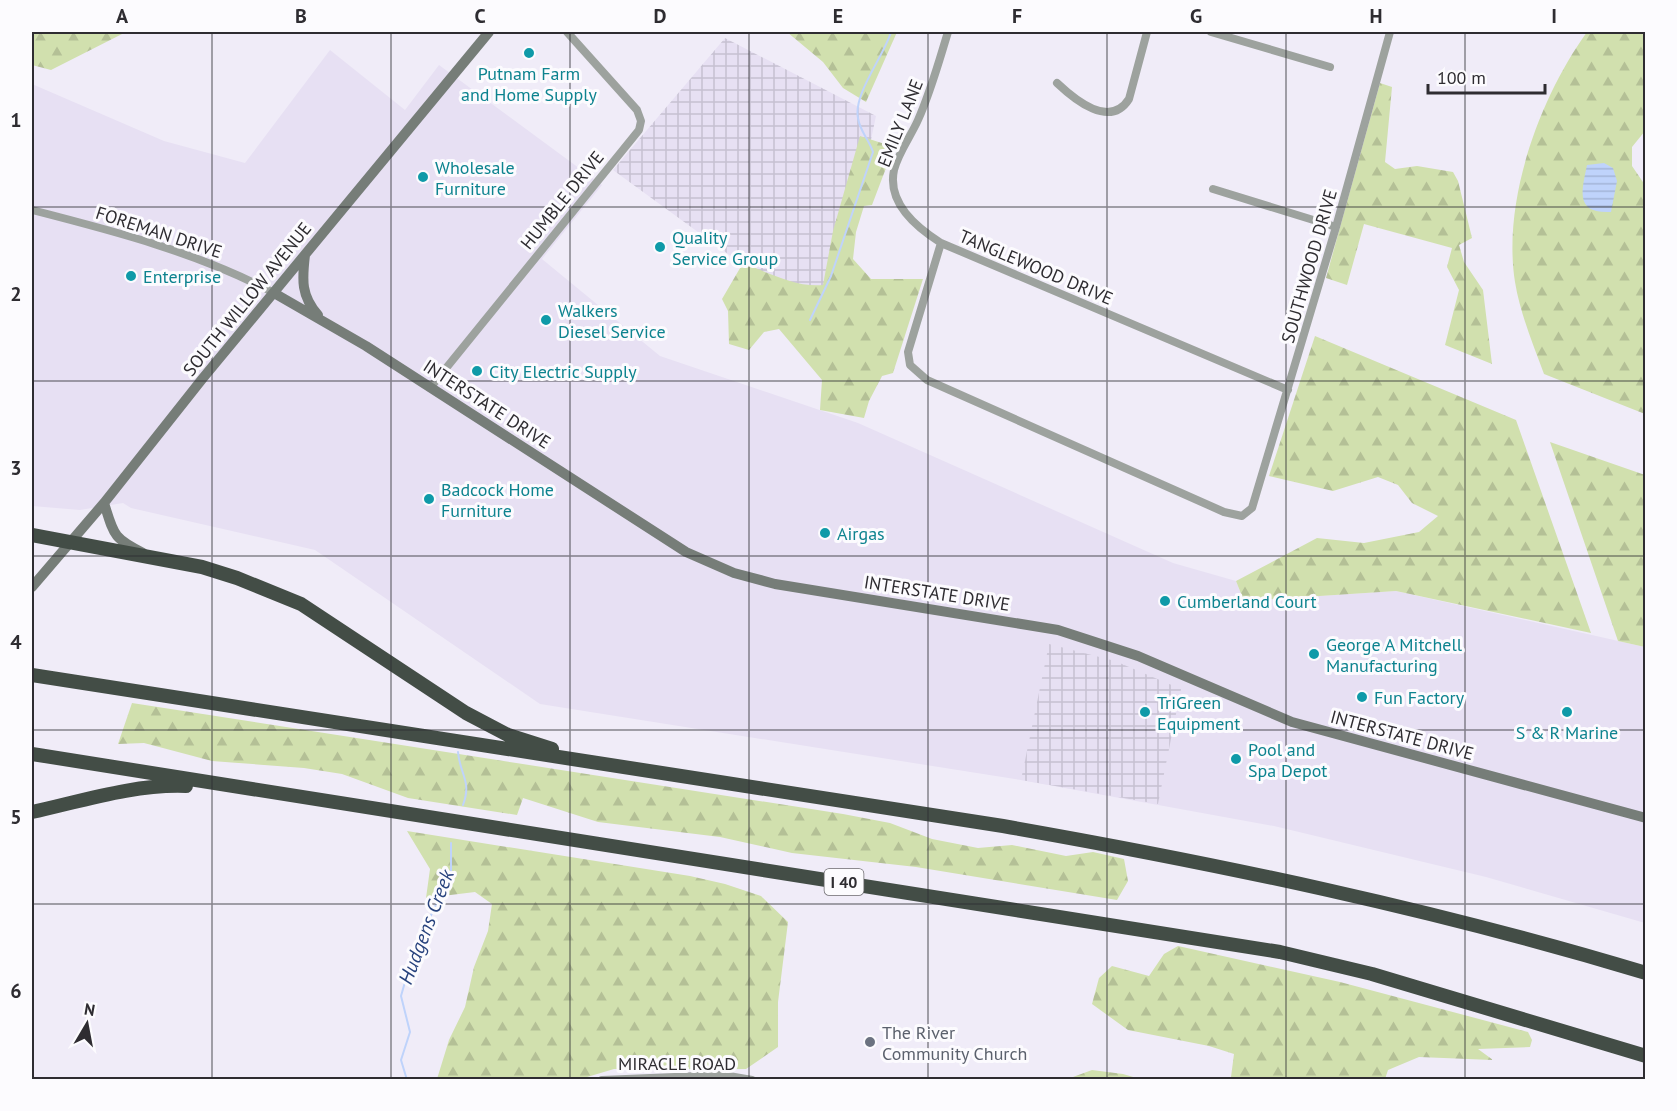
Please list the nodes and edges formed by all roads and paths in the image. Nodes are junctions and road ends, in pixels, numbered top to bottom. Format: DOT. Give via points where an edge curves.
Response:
graph roads {
  1 [pos="489,32"];
  2 [pos="567,32"];
  3 [pos="948,32"];
  4 [pos="1147,32"];
  5 [pos="1211,32"];
  6 [pos="1390,32"];
  7 [pos="1330,67"];
  8 [pos="1057,83"];
  9 [pos="1213,189"];
  10 [pos="32,210"];
  11 [pos="1336,227"];
  12 [pos="941,243"];
  13 [pos="305,255"];
  14 [pos="274,293"];
  15 [pos="325,322"];
  16 [pos="430,388"];
  17 [pos="1288,390"];
  18 [pos="104,503"];
  19 [pos="1252,508"];
  20 [pos="32,535"];
  21 [pos="73,541"];
  22 [pos="154,558"];
  23 [pos="32,587"];
  24 [pos="32,675"];
  25 [pos="32,754"];
  26 [pos="592,762"];
  27 [pos="251,789"];
  28 [pos="32,812"];
  29 [pos="1646,818"];
  30 [pos="1646,973"];
  31 [pos="1646,1056"];
  32 [pos="602,1080"];
  33 [pos="752,1080"];
  1 -- 13 [label="main road, SOUTH WILLOW AVENUE"];
  2 -- 16 [label="street, HUMBLE DRIVE" via="637,110 639,130"];
  3 -- 12 [label="street, EMILY LANE" via="929,94 895,168 893,184 897,200 915,226"];
  4 -- 8 [label="street" via="1123,109 1114,113 1094,110"];
  5 -- 7 [label="street"];
  6 -- 11 [label="street, SOUTHWOOD DRIVE"];
  9 -- 11 [label="street"];
  10 -- 14 [label="street, FOREMAN DRIVE" via="182,253 237,273"];
  11 -- 17 [label="street, SOUTHWOOD DRIVE"];
  12 -- 17 [label="street, TANGLEWOOD DRIVE"];
  12 -- 19 [label="street, TANGLEWOOD DRIVE" via="910,337 909,364 918,374 1224,512 1242,516"];
  13 -- 14 [label="main road, SOUTH WILLOW AVENUE"];
  13 -- 15 [label="main road" via="303,291"];
  14 -- 15 [label="main road, INTERSTATE DRIVE"];
  14 -- 18 [label="main road, SOUTH WILLOW AVENUE"];
  15 -- 16 [label="main road, INTERSTATE DRIVE"];
  16 -- 29 [label="main road, INTERSTATE DRIVE" via="676,546 734,573 775,584 1058,630 1138,656 1292,722"];
  17 -- 19 [label="street, SOUTHWOOD DRIVE"];
  18 -- 21 [label="main road, SOUTH WILLOW AVENUE"];
  18 -- 22 [label="main road" via="111,528 120,541"];
  20 -- 21 [label="highway"];
  21 -- 22 [label="highway"];
  21 -- 23 [label="main road, SOUTH WILLOW AVENUE"];
  22 -- 26 [label="highway" via="202,567 301,604 466,713 508,735"];
  24 -- 26 [label="highway"];
  25 -- 27 [label="highway, I 40"];
  26 -- 30 [label="highway" via="1002,826 1212,864 1438,915"];
  27 -- 28 [label="highway" via="167,785"];
  27 -- 31 [label="highway, I 40" via="1280,952 1372,974"];
  32 -- 33 [label="street, MIRACLE ROAD" via="713,1075"];
}
